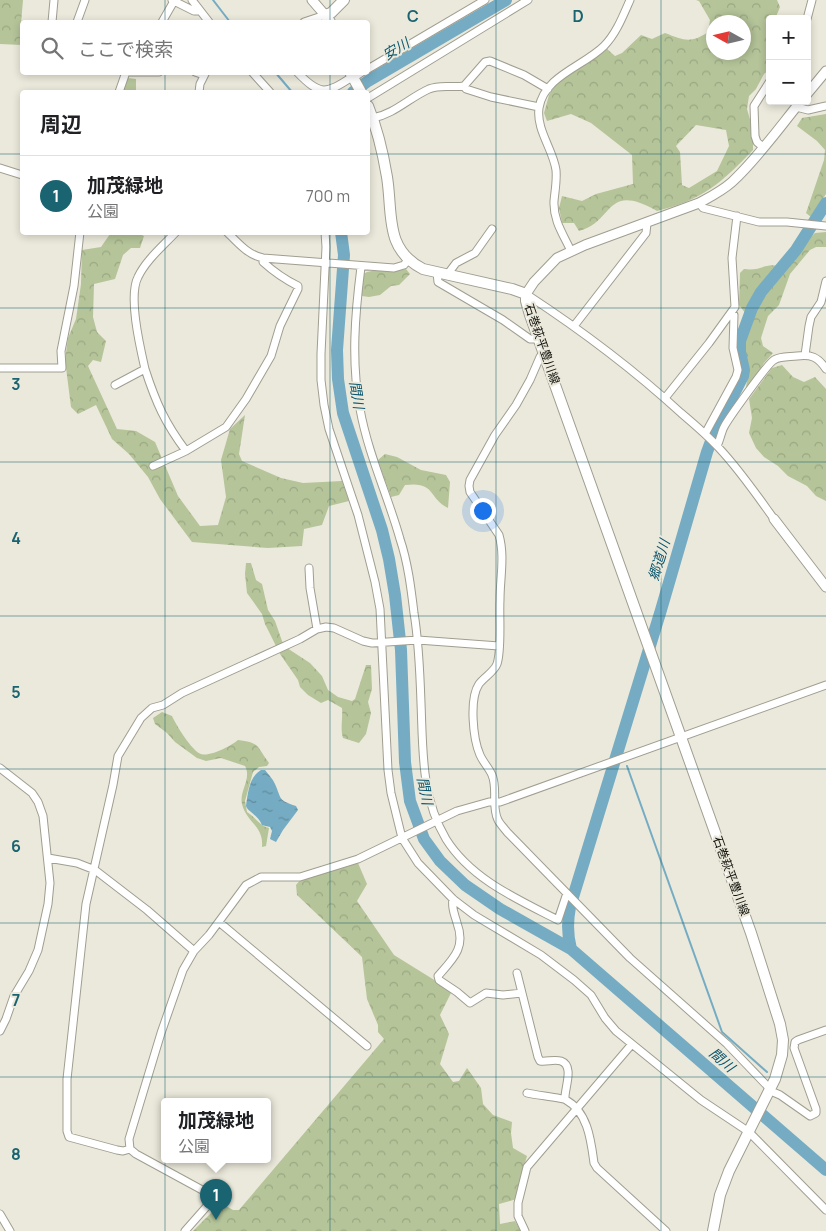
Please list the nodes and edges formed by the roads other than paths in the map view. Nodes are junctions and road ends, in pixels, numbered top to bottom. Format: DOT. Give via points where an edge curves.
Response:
graph roads {
  1 [pos="54,0"];
  2 [pos="85,0"];
  3 [pos="192,0"];
  4 [pos="312,0"];
  5 [pos="344,0"];
  6 [pos="485,0"];
  7 [pos="528,0"];
  8 [pos="630,0"];
  9 [pos="812,0"];
  10 [pos="173,1"];
  11 [pos="199,11"];
  12 [pos="808,15"];
  13 [pos="328,19"];
  14 [pos="52,20"];
  15 [pos="78,20"];
  16 [pos="163,20"];
  17 [pos="207,20"];
  18 [pos="370,68"];
  19 [pos="826,71"];
  20 [pos="127,75"];
  21 [pos="205,75"];
  22 [pos="255,75"];
  23 [pos="300,75"];
  24 [pos="354,76"];
  25 [pos="464,86"];
  26 [pos="766,87"];
  27 [pos="548,89"];
  28 [pos="811,89"];
  29 [pos="120,90"];
  30 [pos="200,90"];
  31 [pos="268,90"];
  32 [pos="322,90"];
  33 [pos="328,90"];
  34 [pos="360,90"];
  35 [pos="370,97"];
  36 [pos="798,105"];
  37 [pos="800,105"];
  38 [pos="826,106"];
  39 [pos="539,107"];
  40 [pos="370,111"];
  41 [pos="373,118"];
  42 [pos="763,147"];
  43 [pos="0,168"];
  44 [pos="20,174"];
  45 [pos="699,203"];
  46 [pos="737,216"];
  47 [pos="647,223"];
  48 [pos="826,226"];
  49 [pos="492,230"];
  50 [pos="80,235"];
  51 [pos="173,235"];
  52 [pos="231,235"];
  53 [pos="325,235"];
  54 [pos="571,251"];
  55 [pos="263,258"];
  56 [pos="408,260"];
  57 [pos="326,263"];
  58 [pos="359,266"];
  59 [pos="442,274"];
  60 [pos="826,282"];
  61 [pos="526,294"];
  62 [pos="731,314"];
  63 [pos="574,326"];
  64 [pos="539,339"];
  65 [pos="544,351"];
  66 [pos="805,355"];
  67 [pos="0,368"];
  68 [pos="145,369"];
  69 [pos="826,369"];
  70 [pos="115,385"];
  71 [pos="665,398"];
  72 [pos="707,435"];
  73 [pos="716,445"];
  74 [pos="186,451"];
  75 [pos="153,466"];
  76 [pos="774,519"];
  77 [pos="309,568"];
  78 [pos="826,587"];
  79 [pos="317,628"];
  80 [pos="417,640"];
  81 [pos="383,643"];
  82 [pos="499,646"];
  83 [pos="826,686"];
  84 [pos="682,737"];
  85 [pos="0,768"];
  86 [pos="494,802"];
  87 [pos="436,822"];
  88 [pos="404,837"];
  89 [pos="48,858"];
  90 [pos="94,870"];
  91 [pos="568,894"];
  92 [pos="453,899"];
  93 [pos="219,922"];
  94 [pos="194,951"];
  95 [pos="517,973"];
  96 [pos="522,993"];
  97 [pos="826,1030"];
  98 [pos="0,1032"];
  99 [pos="632,1044"];
  100 [pos="367,1046"];
  101 [pos="769,1092"];
  102 [pos="528,1093"];
  103 [pos="566,1099"];
  104 [pos="576,1110"];
  105 [pos="749,1130"];
  106 [pos="130,1149"];
  107 [pos="826,1210"];
  108 [pos="0,1214"];
  109 [pos="10,1231"];
  110 [pos="185,1231"];
  111 [pos="525,1231"];
  112 [pos="666,1231"];
  113 [pos="712,1231"];
  1 -- 14 [label="street"];
  2 -- 15 [label="street"];
  3 -- 11 [label="street"];
  4 -- 13 [label="street"];
  5 -- 13 [label="main road"];
  6 -- 18 [label="street"];
  7 -- 35 [label="street"];
  8 -- 27 [label="street" via="614,33 603,47"];
  9 -- 12 [label="street"];
  10 -- 11 [label="street"];
  10 -- 16 [label="street"];
  11 -- 17 [label="street"];
  19 -- 28 [label="street"];
  20 -- 29 [label="street"];
  21 -- 30 [label="street"];
  22 -- 31 [label="street"];
  23 -- 32 [label="street" via="309,85"];
  24 -- 33 [label="street"];
  24 -- 34 [label="main road"];
  25 -- 27 [label="street" via="490,61"];
  25 -- 39 [label="street" via="491,98"];
  25 -- 41 [label="street" via="430,89 399,108"];
  26 -- 42 [label="street" via="754,106 755,136"];
  27 -- 39 [label="street"];
  36 -- 42 [label="street"];
  37 -- 38 [label="street" via="808,110"];
  39 -- 54 [label="street" via="541,127 556,170 557,224"];
  40 -- 41 [label="main road"];
  41 -- 56 [label="main road" via="387,176 391,228 396,244"];
  42 -- 45 [label="street" via="731,183"];
  43 -- 44 [label="street"];
  45 -- 46 [label="street" via="703,208"];
  45 -- 47 [label="street"];
  46 -- 48 [label="street" via="759,222"];
  46 -- 62 [label="street" via="732,258 735,307"];
  47 -- 54 [label="street"];
  47 -- 63 [label="street" via="646,233"];
  49 -- 59 [label="street" via="475,253"];
  50 -- 67 [label="street" via="74,286 61,351 62,368"];
  51 -- 68 [label="street" via="145,266 134,286 136,322"];
  52 -- 55 [label="street" via="255,257"];
  53 -- 57 [label="street"];
  54 -- 61 [label="street" via="546,268"];
  55 -- 57 [label="street"];
  55 -- 74 [label="street" via="263,262 298,289 280,326 271,356 237,413 226,427"];
  56 -- 58 [label="street" via="394,268"];
  56 -- 59 [label="main road, 石巻萩平豊川線" via="423,269"];
  57 -- 58 [label="street"];
  57 -- 81 [label="street" via="321,354 324,405 376,582"];
  58 -- 80 [label="street" via="354,359 360,410 406,560"];
  59 -- 61 [label="main road, 石巻萩平豊川線"];
  59 -- 64 [label="street" via="438,282 530,339"];
  60 -- 66 [label="street" via="821,302 811,317"];
  61 -- 63 [label="street"];
  61 -- 64 [label="main road, 石巻萩平豊川線"];
  62 -- 71 [label="street"];
  62 -- 72 [label="street" via="734,316 732,348 738,370"];
  63 -- 71 [label="street"];
  64 -- 65 [label="main road, 石巻萩平豊川線"];
  65 -- 82 [label="street" via="469,486 501,542"];
  65 -- 84 [label="main road, 石巻萩平豊川線"];
  66 -- 69 [label="street" via="817,358"];
  66 -- 73 [label="street" via="775,359 767,366 730,417"];
  68 -- 70 [label="street"];
  68 -- 74 [label="street" via="169,428"];
  71 -- 72 [label="street"];
  72 -- 73 [label="street"];
  73 -- 76 [label="street"];
  74 -- 75 [label="street"];
  76 -- 78 [label="street"];
  77 -- 79 [label="street"];
  79 -- 81 [label="street" via="334,628 362,641"];
  79 -- 90 [label="street" via="146,712 118,756"];
  80 -- 81 [label="street"];
  80 -- 82 [label="street"];
  80 -- 87 [label="street" via="423,770"];
  81 -- 88 [label="street" via="388,770"];
  82 -- 86 [label="street" via="497,664 476,692 473,717 477,747 492,775"];
  83 -- 84 [label="street"];
  84 -- 86 [label="street"];
  84 -- 101 [label="main road, 石巻萩平豊川線" via="780,1024 782,1055"];
  85 -- 89 [label="street" via="32,793 38,802"];
  86 -- 87 [label="street" via="457,811"];
  86 -- 91 [label="street" via="498,819 507,832"];
  87 -- 88 [label="street"];
  87 -- 91 [label="street" via="466,864 503,891 558,920"];
  88 -- 92 [label="street" via="418,863"];
  88 -- 93 [label="street" via="358,859 300,877 261,877 254,880 246,885"];
  89 -- 90 [label="street" via="72,861"];
  89 -- 98 [label="street" via="50,883 38,950"];
  90 -- 94 [label="street"];
  90 -- 106 [label="street" via="86,904 70,1048 67,1130 69,1137 117,1150"];
  91 -- 101 [label="street" via="630,958 727,1044"];
  92 -- 96 [label="street" via="452,908 461,932 460,946 438,976 439,980 470,1003 486,993"];
  92 -- 99 [label="street" via="574,980 591,995 616,1031"];
  93 -- 94 [label="street"];
  93 -- 100 [label="street"];
  94 -- 106 [label="street" via="161,1033 128,1139"];
  95 -- 96 [label="street"];
  96 -- 103 [label="street" via="540,1061 558,1061 566,1065"];
  97 -- 101 [label="street" via="798,1040 794,1048 816,1113 806,1114 785,1098"];
  99 -- 104 [label="street"];
  99 -- 105 [label="street" via="701,1100"];
  101 -- 105 [label="main road, 石巻萩平豊川線"];
  102 -- 103 [label="street"];
  103 -- 104 [label="street"];
  104 -- 111 [label="street" via="527,1167 518,1203 518,1216"];
  104 -- 112 [label="street" via="585,1121 597,1168"];
  105 -- 107 [label="street"];
  105 -- 113 [label="main road" via="729,1170"];
  106 -- 110 [label="street" via="215,1197"];
  108 -- 109 [label="street"];
}
